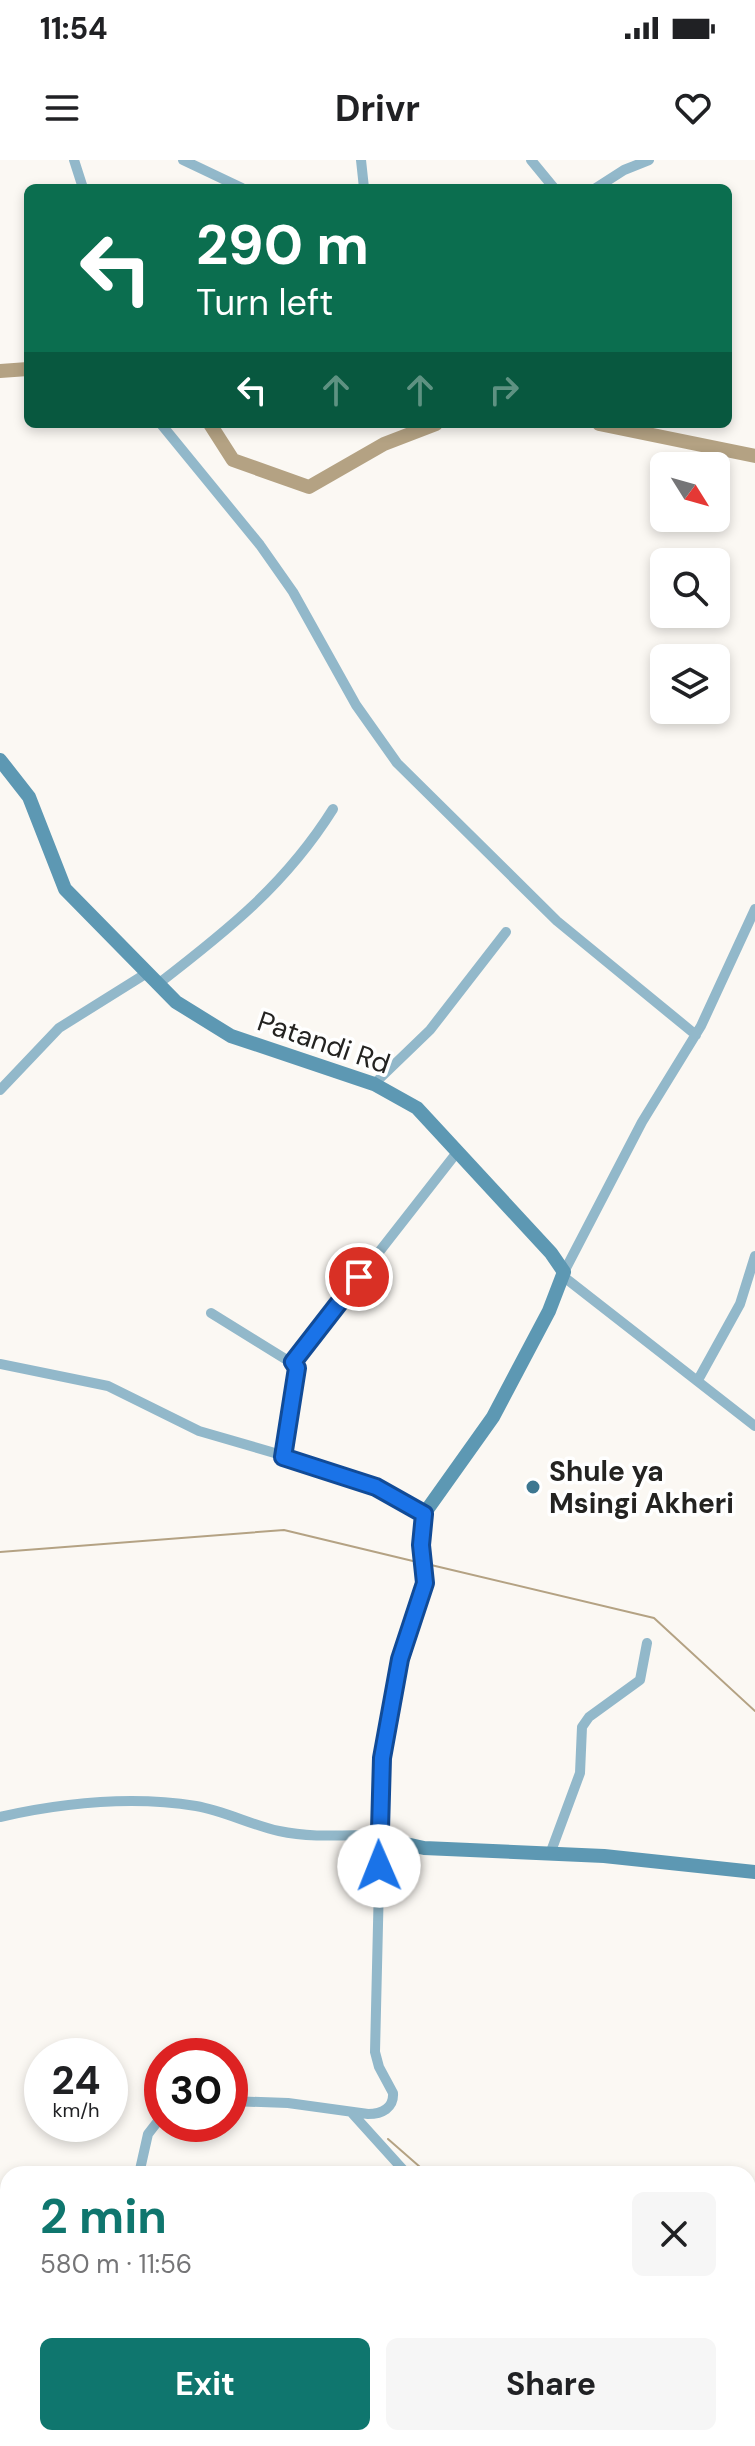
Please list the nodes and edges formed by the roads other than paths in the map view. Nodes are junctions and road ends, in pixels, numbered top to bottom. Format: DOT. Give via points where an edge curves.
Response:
graph roads {
  1 [pos="74,160"];
  2 [pos="183,160"];
  3 [pos="361,160"];
  4 [pos="531,160"];
  5 [pos="649,160"];
  6 [pos="82,184"];
  7 [pos="234,184"];
  8 [pos="364,184"];
  9 [pos="551,184"];
  10 [pos="602,184"];
  11 [pos="164,428"];
  12 [pos="0,760"];
  13 [pos="333,809"];
  14 [pos="755,909"];
  15 [pos="506,932"];
  16 [pos="147,973"];
  17 [pos="158,984"];
  18 [pos="696,1035"];
  19 [pos="374,1084"];
  20 [pos="0,1090"];
  21 [pos="458,1151"];
  22 [pos="755,1256"];
  23 [pos="564,1275"];
  24 [pos="211,1313"];
  25 [pos="293,1362"];
  26 [pos="0,1364"];
  27 [pos="698,1380"];
  28 [pos="755,1426"];
  29 [pos="283,1457"];
  30 [pos="424,1514"];
  31 [pos="647,1643"];
  32 [pos="0,1817"];
  33 [pos="379,1837"];
  34 [pos="550,1854"];
  35 [pos="755,1872"];
  36 [pos="248,2102"];
  37 [pos="351,2112"];
  38 [pos="146,2142"];
  39 [pos="141,2166"];
  40 [pos="400,2166"];
  1 -- 6 [label="street"];
  2 -- 7 [label="street"];
  3 -- 8 [label="street"];
  4 -- 9 [label="street"];
  5 -- 10 [label="street"];
  11 -- 18 [label="street" via="268,557 356,705 405,772 566,930"];
  12 -- 16 [label="street, Patandi Rd" via="29,797 65,889"];
  13 -- 17 [label="street" via="280,881"];
  14 -- 18 [label="street"];
  15 -- 19 [label="street" via="430,1030"];
  16 -- 17 [label="street, Patandi Rd"];
  16 -- 20 [label="street" via="67,1022"];
  17 -- 19 [label="street, Patandi Rd" via="220,1031"];
  18 -- 23 [label="street" via="642,1122"];
  19 -- 21 [label="street, Patandi Rd" via="417,1108"];
  21 -- 23 [label="street, Patandi Rd"];
  21 -- 25 [label="street"];
  22 -- 27 [label="street" via="740,1304"];
  23 -- 27 [label="street"];
  23 -- 30 [label="street" via="493,1417"];
  24 -- 25 [label="street"];
  25 -- 29 [label="street" via="297,1368"];
  26 -- 29 [label="street" via="108,1386 199,1431"];
  27 -- 28 [label="street"];
  29 -- 30 [label="street" via="376,1487"];
  30 -- 33 [label="street" via="425,1578 391,1699 379,1784"];
  31 -- 34 [label="street" via="640,1680 582,1727 580,1773"];
  32 -- 33 [label="street" via="65,1806 153,1803 197,1806 279,1832"];
  33 -- 34 [label="street" via="437,1849"];
  33 -- 37 [label="street" via="375,2052 393,2099 381,2113"];
  34 -- 35 [label="street"];
  36 -- 37 [label="street"];
  37 -- 40 [label="street"];
  38 -- 39 [label="street"];
}
